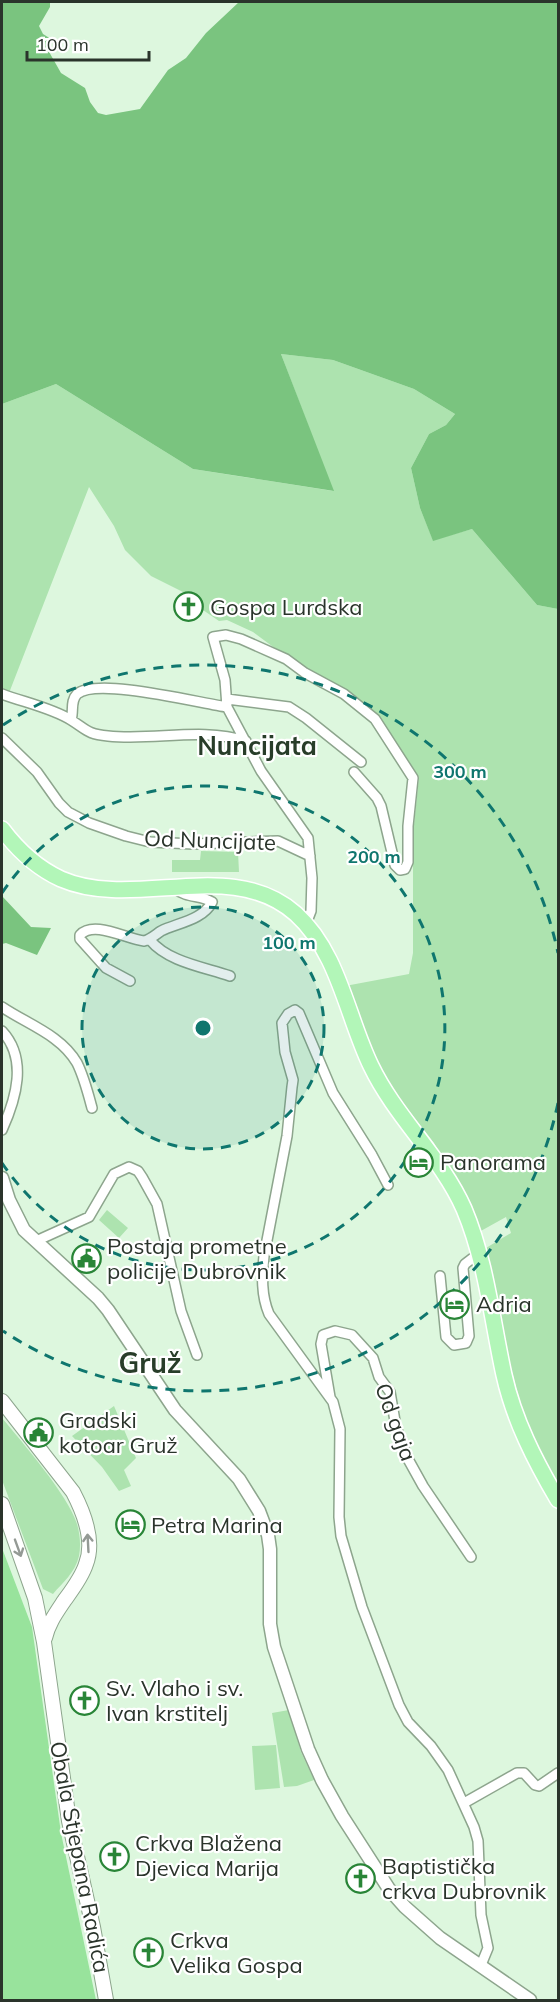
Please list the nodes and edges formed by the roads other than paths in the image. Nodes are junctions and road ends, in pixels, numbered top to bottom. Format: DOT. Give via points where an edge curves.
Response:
graph roads {
  1 [pos="2,694"];
  2 [pos="227,703"];
  3 [pos="71,720"];
  4 [pos="2,738"];
  5 [pos="246,741"];
  6 [pos="362,762"];
  7 [pos="354,772"];
  8 [pos="2,829"];
  9 [pos="310,856"];
  10 [pos="174,887"];
  11 [pos="306,924"];
  12 [pos="150,940"];
  13 [pos="230,976"];
  14 [pos="130,981"];
  15 [pos="2,1007"];
  16 [pos="2,1031"];
  17 [pos="92,1108"];
  18 [pos="2,1130"];
  19 [pos="2,1178"];
  20 [pos="388,1185"];
  21 [pos="36,1241"];
  22 [pos="478,1254"];
  23 [pos="440,1276"];
  24 [pos="197,1355"];
  25 [pos="330,1397"];
  26 [pos="2,1401"];
  27 [pos="558,1500"];
  28 [pos="2,1504"];
  29 [pos="471,1557"];
  30 [pos="34,1591"];
  31 [pos="68,1596"];
  32 [pos="44,1642"];
  33 [pos="558,1773"];
  34 [pos="464,1803"];
  35 [pos="481,1965"];
  36 [pos="103,1977"];
  37 [pos="106,2001"];
  38 [pos="114,2001"];
  39 [pos="530,2001"];
  1 -- 3 [label="street"];
  2 -- 3 [label="street" via="93,687 75,696"];
  2 -- 5 [label="street, Od Nuncijate"];
  2 -- 6 [label="street" via="289,707"];
  2 -- 7 [label="street, Od Nuncijate" via="213,637 226,635 286,659 305,674 344,694 375,719 413,778 405,869 395,865 377,798"];
  3 -- 5 [label="street" via="88,733 109,736 199,734"];
  4 -- 9 [label="street, Od Nuncijate" via="37,772 64,807 89,823 150,842 278,841"];
  5 -- 9 [label="street, Od Nuncijate" via="261,771 308,838"];
  8 -- 10 [label="main road" via="34,862 82,886 137,890"];
  9 -- 11 [label="street, Od Nuncijate" via="311,911"];
  10 -- 11 [label="main road" via="231,887 261,893 287,906"];
  10 -- 12 [label="street" via="180,893 211,900 211,905"];
  11 -- 22 [label="main road" via="335,975 371,1067 447,1179 463,1208"];
  12 -- 13 [label="street" via="169,956"];
  12 -- 14 [label="street" via="95,928 85,929 80,935 106,968"];
  15 -- 17 [label="street" via="66,1048 81,1072"];
  16 -- 18 [label="street" via="16,1059 17,1085"];
  19 -- 21 [label="street" via="24,1230"];
  20 -- 25 [label="street" via="333,1093 295,1010 282,1023 292,1080 287,1136 264,1256 263,1291 269,1314"];
  21 -- 24 [label="street" via="88,1217 114,1174 129,1167 138,1171 157,1204 182,1311"];
  21 -- 35 [label="street" via="98,1298 175,1410 249,1494 268,1535 272,1636 308,1749 322,1780 389,1889 440,1938"];
  22 -- 23 [label="street" via="463,1268 469,1336 466,1343 454,1345 446,1337"];
  22 -- 27 [label="main road" via="511,1400 533,1454"];
  25 -- 29 [label="street, Od gaja" via="321,1344 323,1335 335,1331 352,1335 373,1358 379,1377 390,1392 396,1427 408,1459"];
  25 -- 34 [label="street" via="340,1429 341,1536 365,1616 408,1722 448,1770"];
  31 -- 26 [label="main road, one-way" via="89,1556 82,1511 73,1492"];
  28 -- 30 [label="main road, Obala Stjepana Radića, one-way"];
  30 -- 31 [label="main road" via="47,1603"];
  30 -- 32 [label="main road, Obala Stjepana Radića"];
  31 -- 32 [label="main road" via="48,1626"];
  32 -- 36 [label="main road, Obala Stjepana Radića" via="68,1814"];
  33 -- 34 [label="street" via="539,1786 524,1773 517,1773"];
  34 -- 35 [label="street" via="478,1841 482,1921 488,1948"];
  35 -- 39 [label="street"];
  36 -- 37 [label="main road, Obala Stjepana Radića"];
  36 -- 38 [label="main road"];
}
